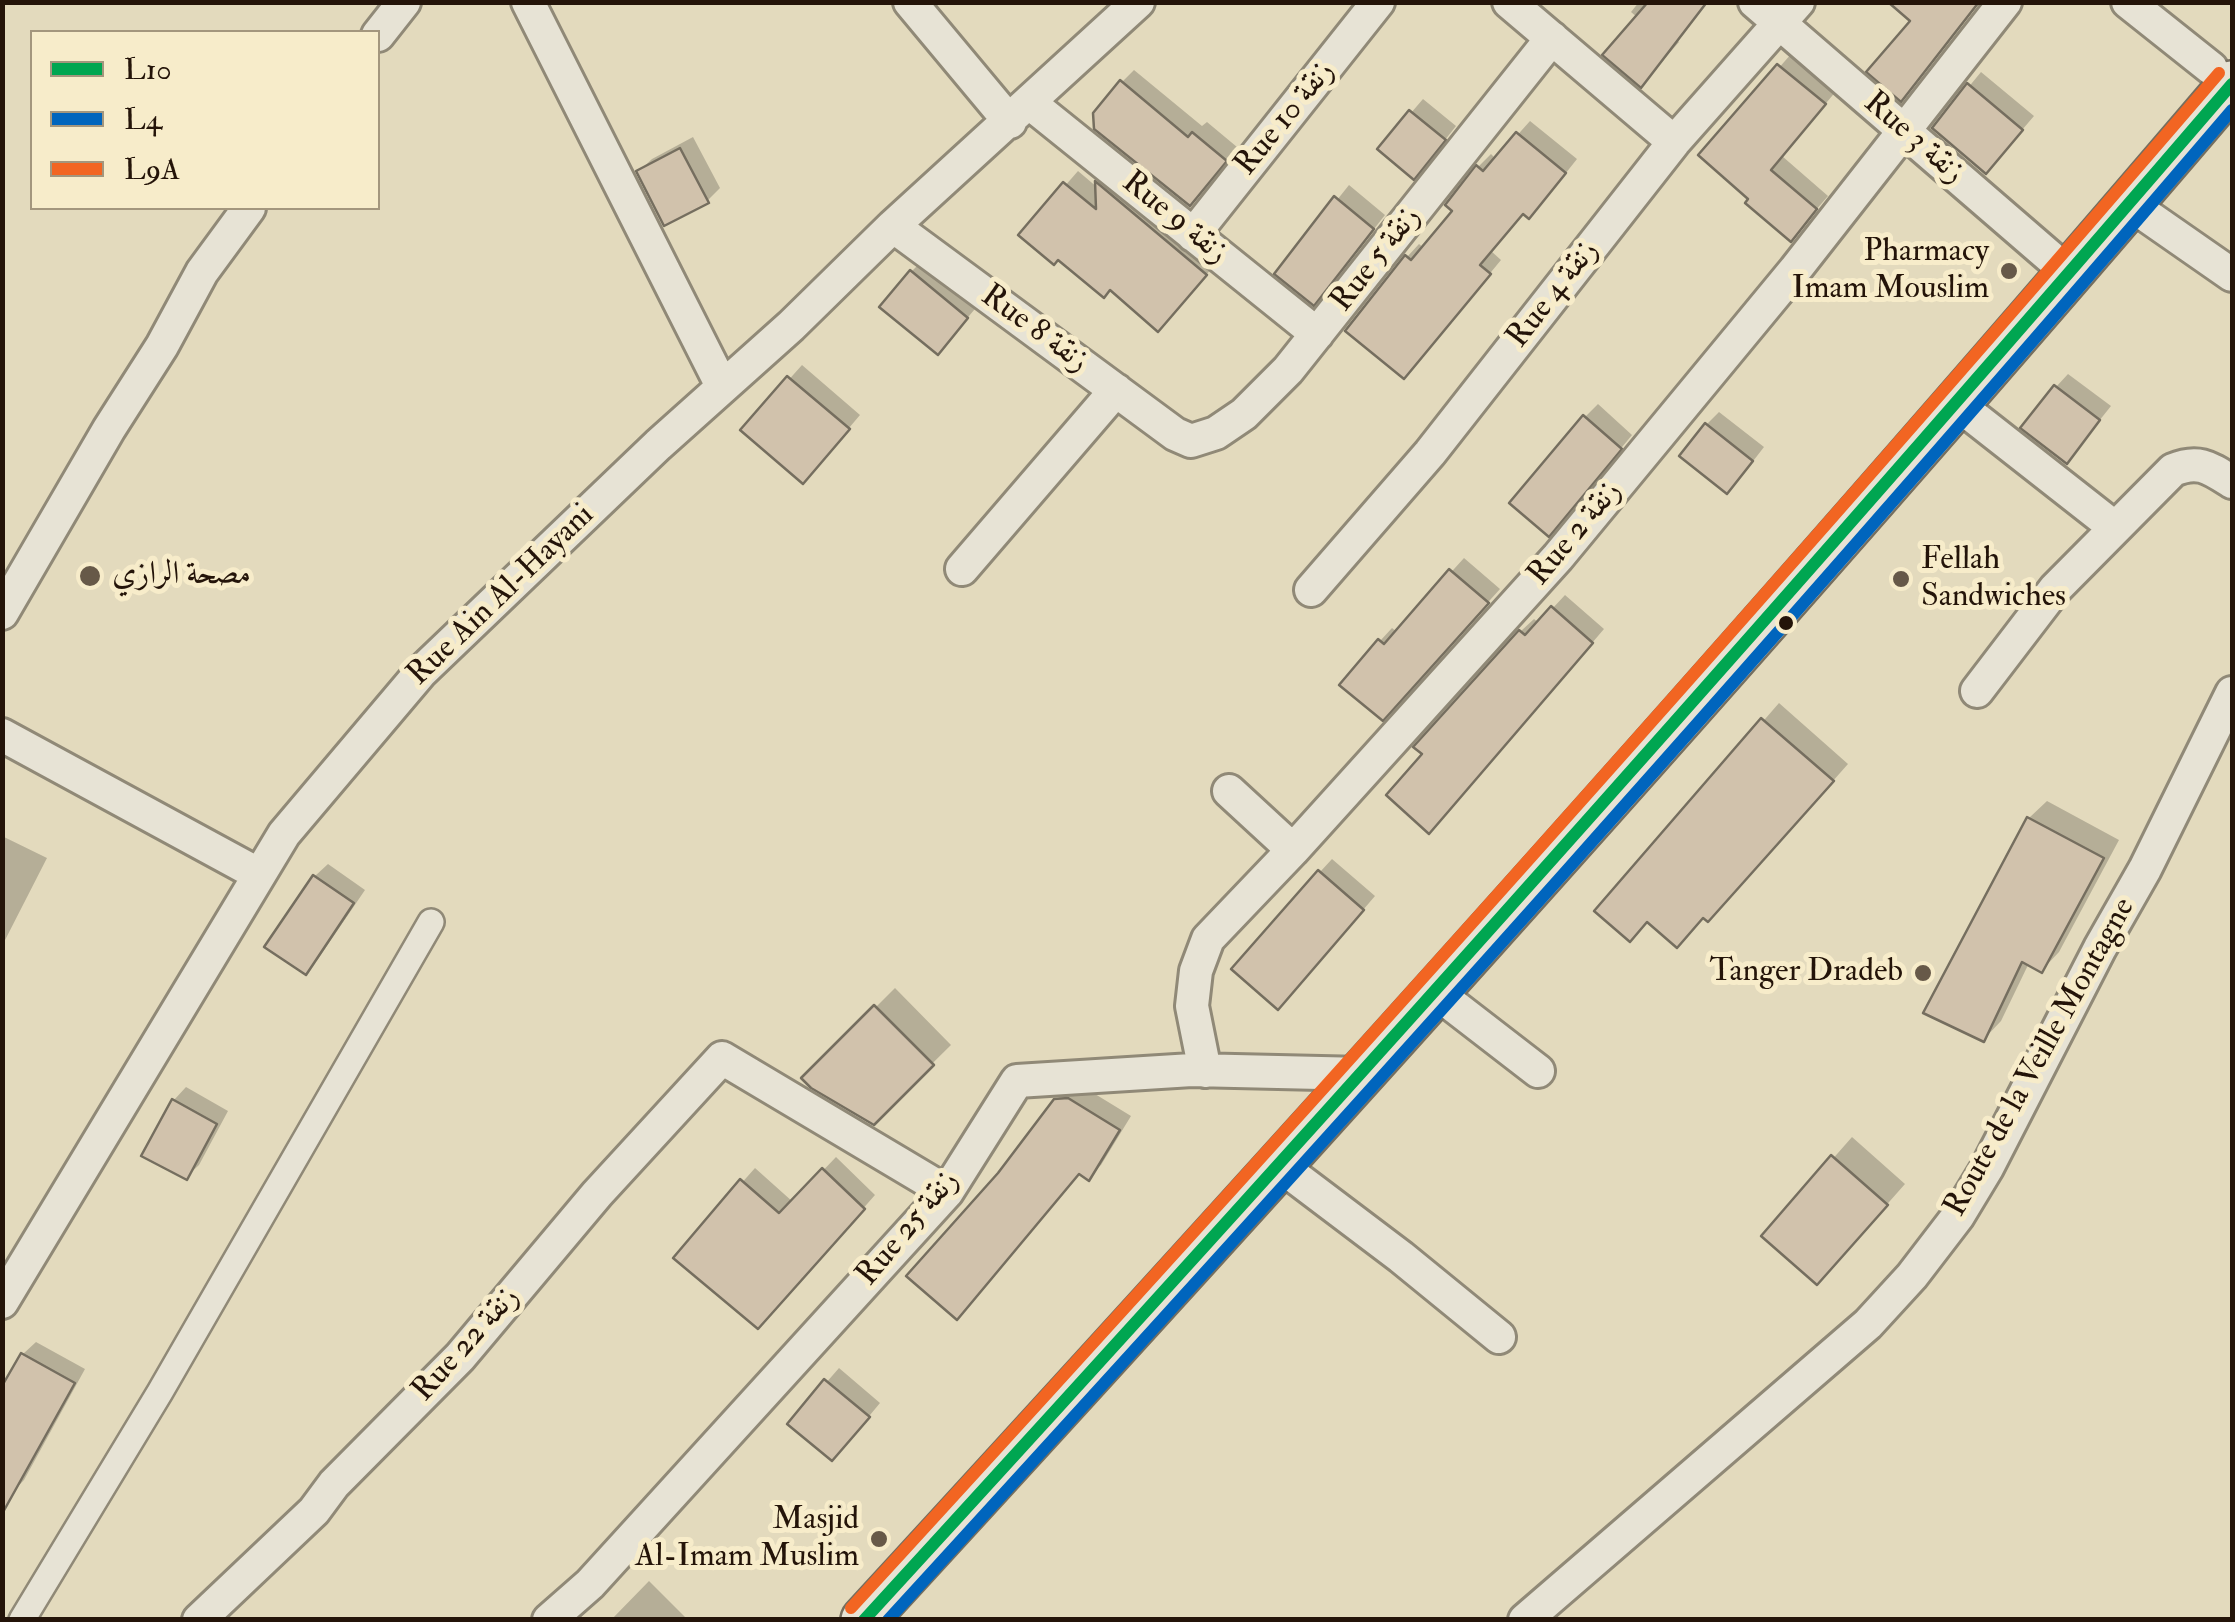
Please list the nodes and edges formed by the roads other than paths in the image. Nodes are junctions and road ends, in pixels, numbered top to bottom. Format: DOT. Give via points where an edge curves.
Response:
graph roads {
  1 [pos="404,2"];
  2 [pos="528,2"];
  3 [pos="910,2"];
  4 [pos="1138,2"];
  5 [pos="1378,2"];
  6 [pos="1509,2"];
  7 [pos="1755,2"];
  8 [pos="2005,2"];
  9 [pos="2128,2"];
  10 [pos="1790,13"];
  11 [pos="380,32"];
  12 [pos="1552,38"];
  13 [pos="2222,76"];
  14 [pos="1020,113"];
  15 [pos="1903,130"];
  16 [pos="1674,142"];
  17 [pos="2130,204"];
  18 [pos="248,210"];
  19 [pos="893,226"];
  20 [pos="1193,234"];
  21 [pos="2070,275"];
  22 [pos="2232,275"];
  23 [pos="1318,334"];
  24 [pos="722,386"];
  25 [pos="1116,390"];
  26 [pos="1956,403"];
  27 [pos="1174,434"];
  28 [pos="2232,482"];
  29 [pos="2114,527"];
  30 [pos="962,568"];
  31 [pos="1311,590"];
  32 [pos="2,613"];
  33 [pos="1976,691"];
  34 [pos="2232,693"];
  35 [pos="2,735"];
  36 [pos="1229,791"];
  37 [pos="1293,850"];
  38 [pos="258,874"];
  39 [pos="431,922"];
  40 [pos="1437,993"];
  41 [pos="1205,1071"];
  42 [pos="1538,1071"];
  43 [pos="1364,1074"];
  44 [pos="1278,1164"];
  45 [pos="947,1192"];
  46 [pos="2,1302"];
  47 [pos="1499,1337"];
  48 [pos="22,1620"];
  49 [pos="199,1620"];
  50 [pos="550,1620"];
  51 [pos="864,1620"];
  52 [pos="1525,1620"];
  1 -- 11 [label="street"];
  2 -- 24 [label="street"];
  3 -- 14 [label="street, Rue 9 زنقة"];
  4 -- 14 [label="street, Rue Ain Al-Hayani"];
  5 -- 20 [label="street, Rue 10 زنقة"];
  6 -- 12 [label="street"];
  7 -- 10 [label="street, Rue 3 زنقة"];
  8 -- 15 [label="street, Rue 2 زنقة"];
  9 -- 13 [label="street"];
  10 -- 15 [label="street, Rue 3 زنقة"];
  10 -- 16 [label="street, Rue 4 زنقة"];
  12 -- 16 [label="street"];
  12 -- 23 [label="street, Rue 5 زنقة"];
  13 -- 17 [label="main road"];
  14 -- 19 [label="street, Rue Ain Al-Hayani"];
  14 -- 20 [label="street, Rue 9 زنقة"];
  15 -- 21 [label="street, Rue 3 زنقة"];
  15 -- 37 [label="street, Rue 2 زنقة" via="1558,557"];
  16 -- 31 [label="street, Rue 4 زنقة" via="1430,453"];
  17 -- 21 [label="main road"];
  17 -- 22 [label="street"];
  18 -- 32 [label="street" via="202,272"];
  19 -- 24 [label="street, Rue Ain Al-Hayani"];
  19 -- 25 [label="street, Rue 8 زنقة"];
  20 -- 23 [label="street, Rue 9 زنقة"];
  21 -- 26 [label="main road"];
  23 -- 27 [label="street, Rue 5 زنقة" via="1230,425 1198,440"];
  24 -- 38 [label="street, Rue Ain Al-Hayani" via="421,672"];
  25 -- 27 [label="street, Rue 8 زنقة"];
  25 -- 30 [label="street"];
  26 -- 29 [label="street"];
  26 -- 40 [label="main road"];
  28 -- 29 [label="street" via="2202,463 2172,470"];
  29 -- 33 [label="street" via="2055,588"];
  34 -- 52 [label="street, Route de la Veille Montagne" via="2021,1108 1912,1276 1868,1324"];
  35 -- 38 [label="street"];
  36 -- 37 [label="street"];
  37 -- 41 [label="street, Rue 2 زنقة" via="1208,939 1192,1006"];
  38 -- 46 [label="street, Rue Ain Al-Hayani"];
  39 -- 48 [label="street"];
  40 -- 42 [label="street"];
  40 -- 43 [label="main road"];
  41 -- 43 [label="street, Rue 25 زنقة"];
  41 -- 45 [label="street, Rue 25 زنقة" via="1017,1081"];
  43 -- 44 [label="main road"];
  44 -- 47 [label="street"];
  44 -- 51 [label="main road"];
  45 -- 49 [label="street, Rue 22 زنقة" via="722,1058 460,1358"];
  45 -- 50 [label="street, Rue 25 زنقة"];
}
